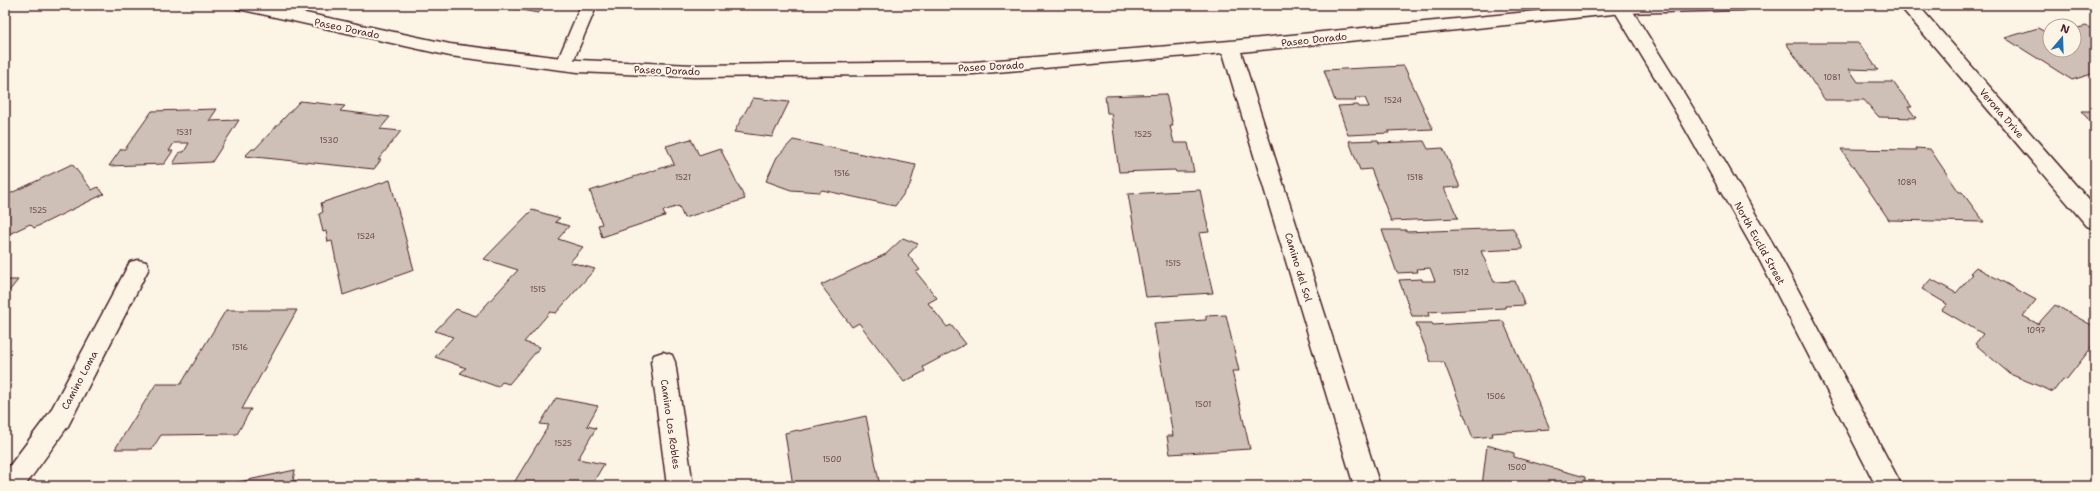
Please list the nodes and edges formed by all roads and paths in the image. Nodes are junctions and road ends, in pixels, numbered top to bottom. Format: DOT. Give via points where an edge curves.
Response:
graph roads {
  1 [pos="243,5"];
  2 [pos="589,5"];
  3 [pos="1742,5"];
  4 [pos="1908,5"];
  5 [pos="1621,7"];
  6 [pos="1230,48"];
  7 [pos="564,64"];
  8 [pos="2095,221"];
  9 [pos="138,268"];
  10 [pos="663,362"];
  11 [pos="10,486"];
  12 [pos="680,486"];
  13 [pos="1368,486"];
  14 [pos="1890,486"];
  1 -- 7 [label="street, Paseo Dorado" via="450,50"];
  2 -- 7 [label="lane"];
  3 -- 5 [label="street, Paseo Dorado"];
  4 -- 8 [label="street, Verona Drive"];
  5 -- 6 [label="street, Paseo Dorado"];
  5 -- 14 [label="street, North Euclid Street" via="1771,260"];
  6 -- 7 [label="street, Paseo Dorado" via="973,68 694,71"];
  6 -- 13 [label="street, Camino del Sol"];
  9 -- 11 [label="street, Camino Loma" via="59,419"];
  10 -- 12 [label="street, Camino Los Robles"];
}
